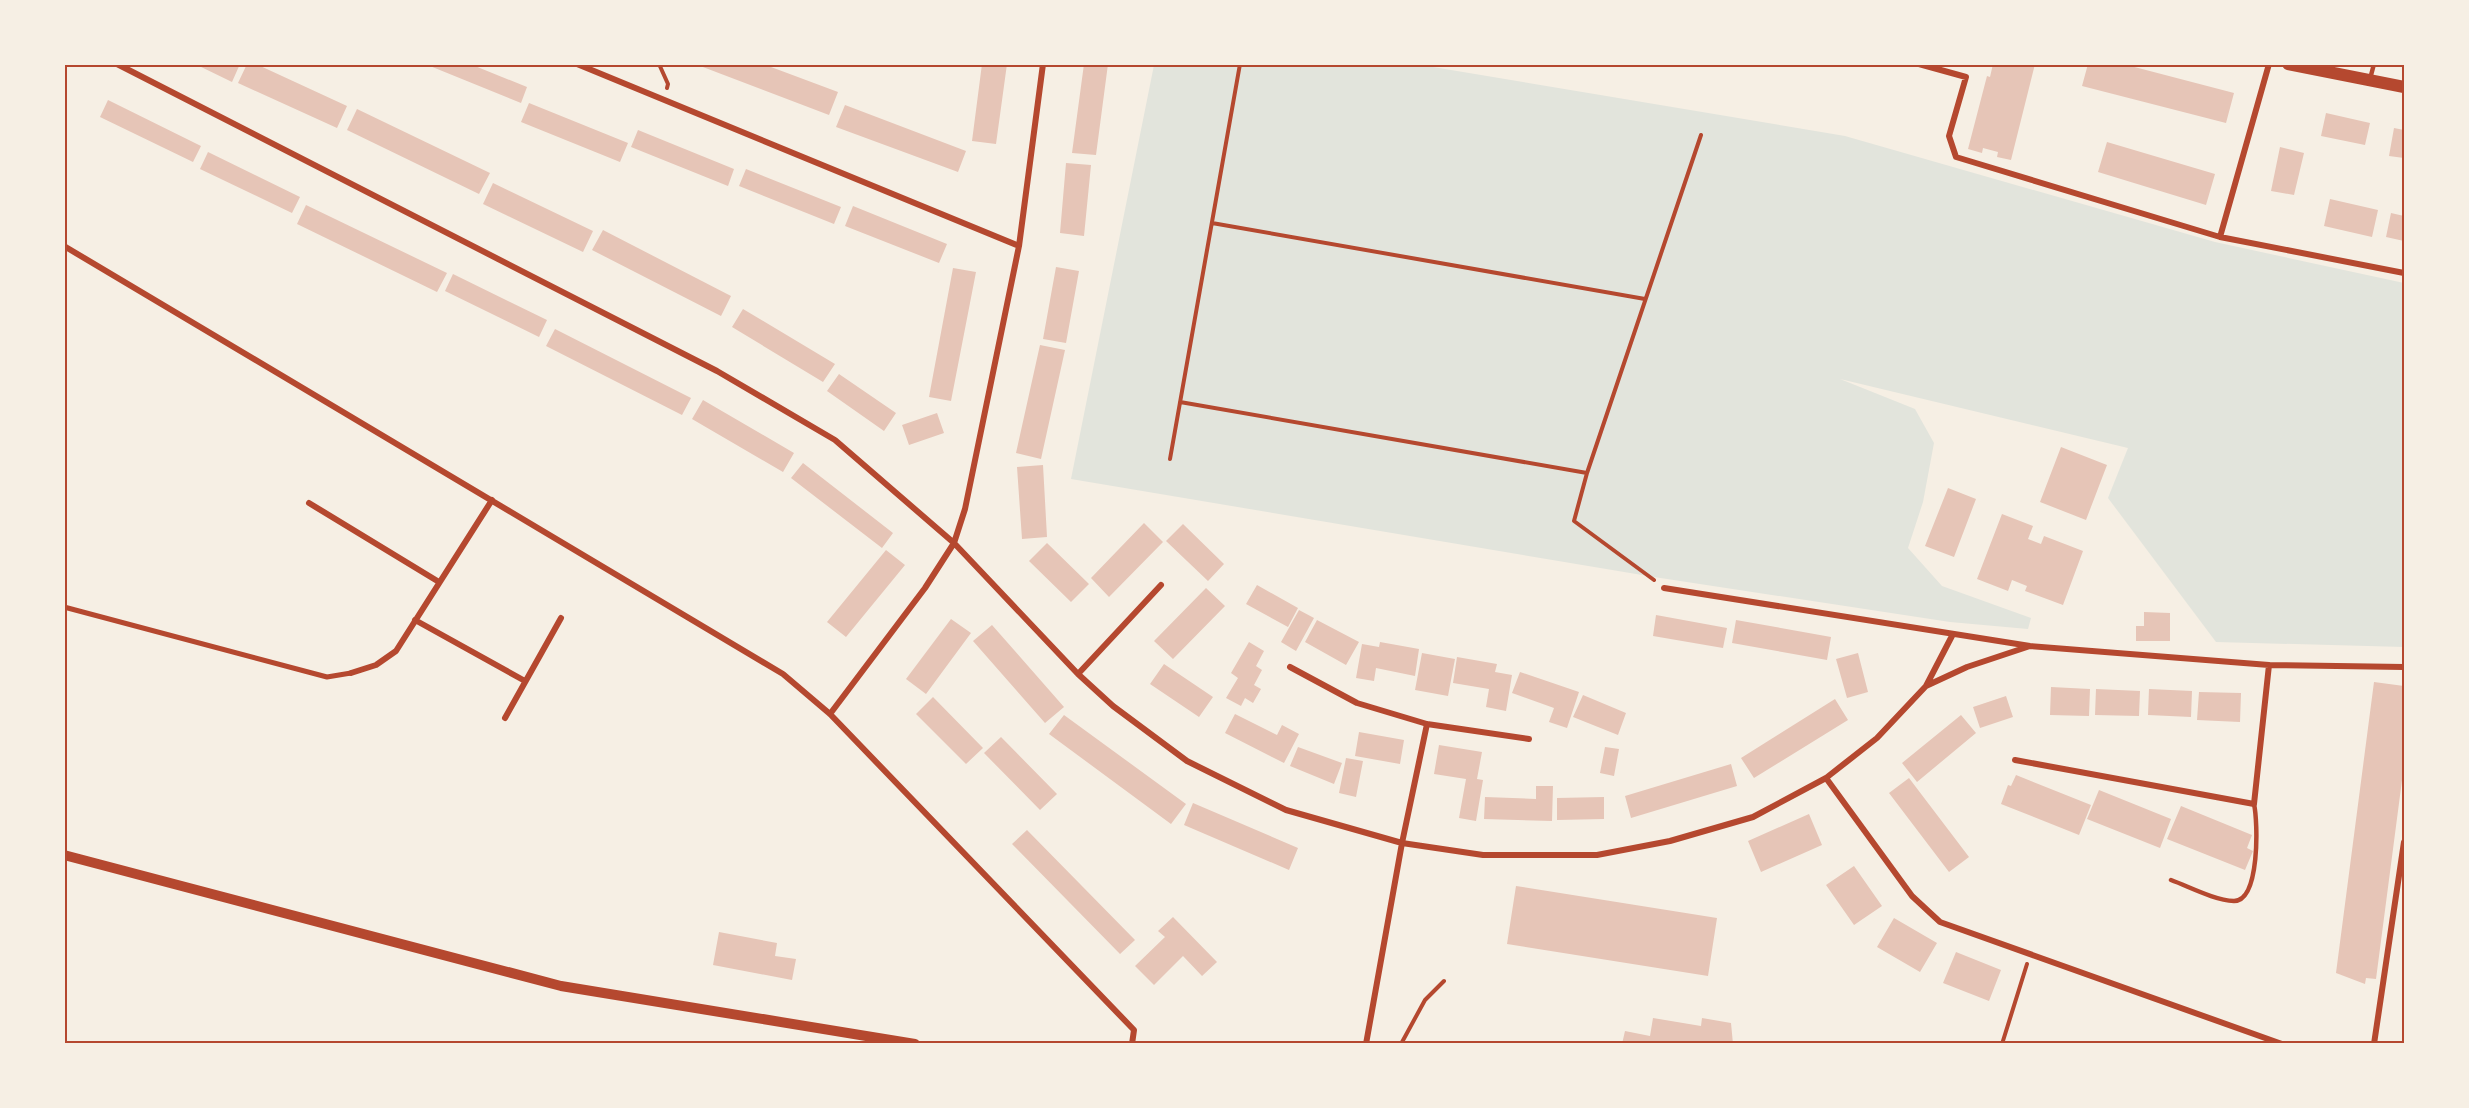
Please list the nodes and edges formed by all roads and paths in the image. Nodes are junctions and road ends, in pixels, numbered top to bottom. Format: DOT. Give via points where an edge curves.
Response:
graph roads {
  1 [pos="117,64"];
  2 [pos="577,64"];
  3 [pos="659,64"];
  4 [pos="1044,64"];
  5 [pos="1240,64"];
  6 [pos="1919,64"];
  7 [pos="2270,64"];
  8 [pos="2288,64"];
  9 [pos="2374,64"];
  10 [pos="2369,80"];
  11 [pos="2404,87"];
  12 [pos="662,99"];
  13 [pos="1701,135"];
  14 [pos="1212,223"];
  15 [pos="2220,237"];
  16 [pos="64,246"];
  17 [pos="1019,246"];
  18 [pos="2404,273"];
  19 [pos="1646,299"];
  20 [pos="1180,402"];
  21 [pos="1170,459"];
  22 [pos="1587,473"];
  23 [pos="492,500"];
  24 [pos="309,503"];
  25 [pos="954,543"];
  26 [pos="440,582"];
  27 [pos="1161,585"];
  28 [pos="1665,588"];
  29 [pos="64,607"];
  30 [pos="561,618"];
  31 [pos="415,620"];
  32 [pos="1953,634"];
  33 [pos="2030,646"];
  34 [pos="2269,665"];
  35 [pos="1290,667"];
  36 [pos="2404,667"];
  37 [pos="351,673"];
  38 [pos="1078,674"];
  39 [pos="525,681"];
  40 [pos="1926,686"];
  41 [pos="830,714"];
  42 [pos="505,718"];
  43 [pos="1427,724"];
  44 [pos="1529,739"];
  45 [pos="2015,760"];
  46 [pos="1826,778"];
  47 [pos="2254,804"];
  48 [pos="1402,843"];
  49 [pos="2404,843"];
  50 [pos="64,855"];
  51 [pos="2171,880"];
  52 [pos="2030,955"];
  53 [pos="1444,981"];
  54 [pos="915,1044"];
  55 [pos="1132,1044"];
  56 [pos="1366,1044"];
  57 [pos="1401,1044"];
  58 [pos="2002,1044"];
  59 [pos="2282,1044"];
  60 [pos="2374,1044"];
  1 -- 25 [label="street" via="717,371 835,440"];
  2 -- 12 [label="street"];
  3 -- 12 [label="path" via="668,84"];
  4 -- 17 [label="street"];
  5 -- 14 [label="path"];
  6 -- 15 [label="street" via="1966,77 1949,136 1956,157"];
  7 -- 15 [label="street"];
  8 -- 10 [label="main road"];
  9 -- 10 [label="lane"];
  10 -- 11 [label="main road"];
  12 -- 17 [label="street"];
  13 -- 19 [label="path"];
  14 -- 19 [label="path"];
  14 -- 20 [label="path"];
  15 -- 18 [label="street"];
  16 -- 23 [label="street"];
  17 -- 25 [label="street" via="965,509"];
  19 -- 22 [label="path"];
  20 -- 21 [label="path"];
  20 -- 22 [label="path"];
  22 -- 28 [label="path" via="1574,521"];
  23 -- 26 [label="street"];
  23 -- 41 [label="street" via="783,674"];
  24 -- 26 [label="street"];
  25 -- 38 [label="street"];
  25 -- 41 [label="street"];
  26 -- 31 [label="street"];
  27 -- 38 [label="street"];
  28 -- 32 [label="street"];
  29 -- 37 [label="street" via="327,677"];
  30 -- 39 [label="street"];
  31 -- 37 [label="street" via="396,651 376,665"];
  31 -- 39 [label="street"];
  32 -- 33 [label="street"];
  32 -- 40 [label="street"];
  33 -- 34 [label="street"];
  33 -- 40 [label="street" via="1967,667"];
  34 -- 36 [label="street"];
  34 -- 47 [label="street"];
  35 -- 43 [label="street" via="1357,703"];
  38 -- 48 [label="street" via="1113,706 1187,761 1286,810"];
  39 -- 42 [label="street"];
  40 -- 46 [label="street" via="1877,738"];
  41 -- 55 [label="street" via="1134,1030"];
  43 -- 44 [label="street"];
  43 -- 48 [label="street"];
  45 -- 47 [label="street"];
  46 -- 48 [label="street" via="1753,817 1670,841 1597,855 1483,855"];
  46 -- 52 [label="street" via="1912,896 1940,922"];
  47 -- 51 [label="lane" via="2258,832 2250,889 2244,898 2222,899"];
  48 -- 56 [label="street"];
  49 -- 60 [label="street"];
  50 -- 54 [label="street" via="561,986"];
  52 -- 58 [label="path"];
  52 -- 59 [label="street"];
  53 -- 57 [label="path" via="1425,1000"];
}
